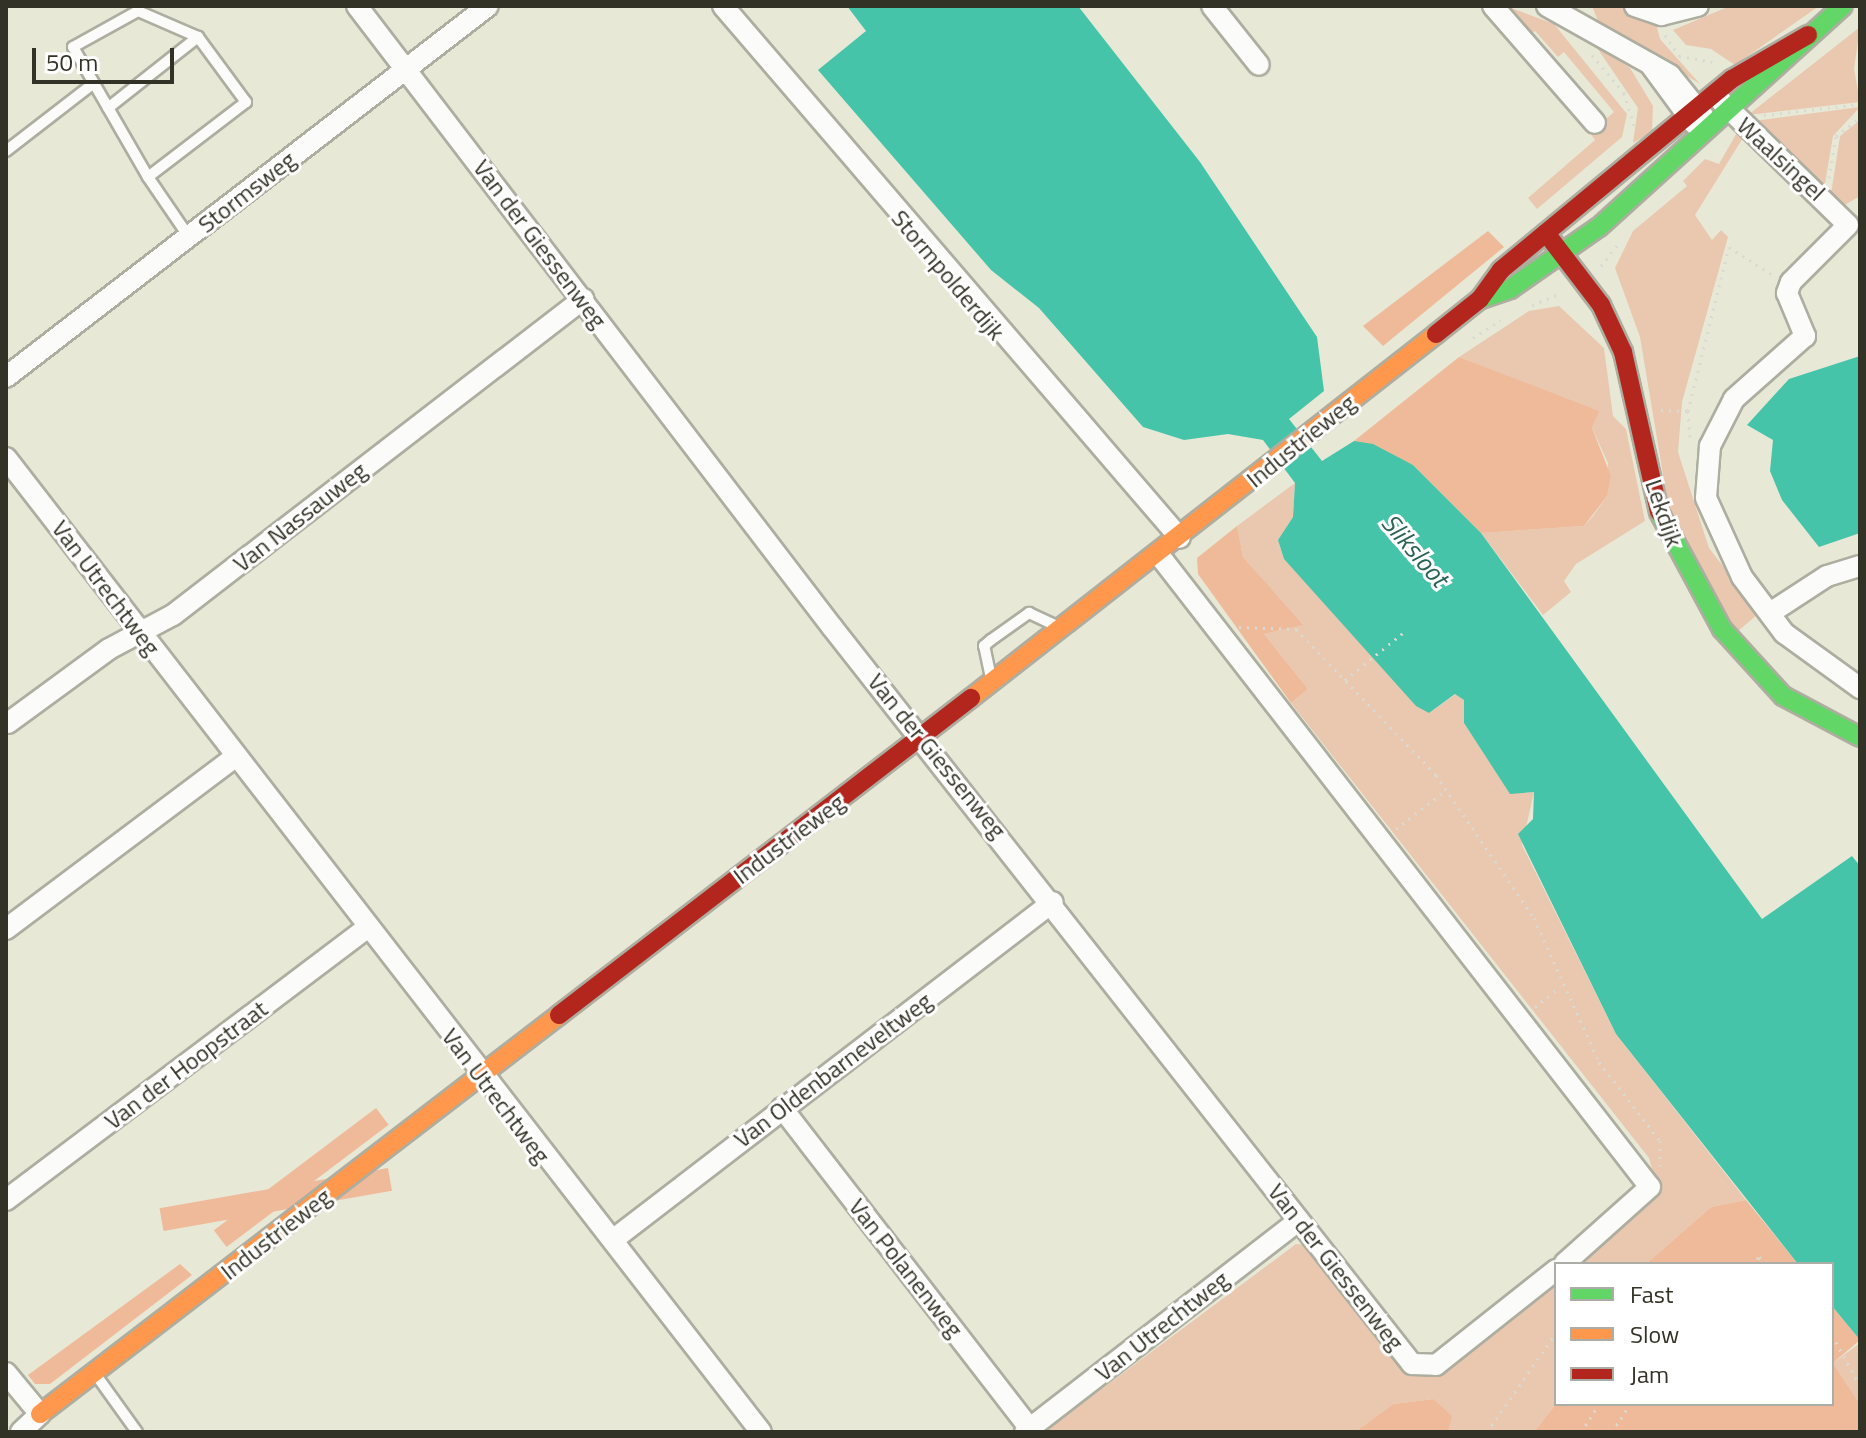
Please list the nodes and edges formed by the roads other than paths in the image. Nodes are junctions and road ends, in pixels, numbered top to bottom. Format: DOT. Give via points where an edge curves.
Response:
graph roads {
  1 [pos="357,6"];
  2 [pos="488,6"];
  3 [pos="723,6"];
  4 [pos="1212,6"];
  5 [pos="1493,6"];
  6 [pos="1547,6"];
  7 [pos="1635,6"];
  8 [pos="1698,6"];
  9 [pos="1843,6"];
  10 [pos="1574,12"];
  11 [pos="1808,35"];
  12 [pos="198,37"];
  13 [pos="1650,64"];
  14 [pos="1259,65"];
  15 [pos="406,69"];
  16 [pos="94,83"];
  17 [pos="1707,100"];
  18 [pos="108,108"];
  19 [pos="1734,115"];
  20 [pos="1685,120"];
  21 [pos="1595,123"];
  22 [pos="1709,131"];
  23 [pos="6,151"];
  24 [pos="148,177"];
  25 [pos="1854,231"];
  26 [pos="1546,233"];
  27 [pos="189,237"];
  28 [pos="1563,254"];
  29 [pos="583,299"];
  30 [pos="1480,299"];
  31 [pos="6,377"];
  32 [pos="6,458"];
  33 [pos="1180,538"];
  34 [pos="1159,555"];
  35 [pos="1860,566"];
  36 [pos="1770,613"];
  37 [pos="1063,628"];
  38 [pos="140,632"];
  39 [pos="991,683"];
  40 [pos="1860,688"];
  41 [pos="8,723"];
  42 [pos="923,736"];
  43 [pos="1860,737"];
  44 [pos="235,757"];
  45 [pos="1053,902"];
  46 [pos="6,929"];
  47 [pos="366,929"];
  48 [pos="482,1076"];
  49 [pos="782,1108"];
  50 [pos="6,1200"];
  51 [pos="1299,1220"];
  52 [pos="614,1239"];
  53 [pos="1566,1262"];
  54 [pos="1554,1272"];
  55 [pos="6,1373"];
  56 [pos="96,1373"];
  57 [pos="40,1414"];
  58 [pos="1027,1430"];
  59 [pos="21,1432"];
  60 [pos="137,1432"];
  61 [pos="761,1432"];
  1 -- 15 [label="street, Van der Giessenweg"];
  2 -- 15 [label="street, Stormsweg"];
  3 -- 33 [label="street, Stormpolderdijk"];
  4 -- 14 [label="street"];
  5 -- 21 [label="street"];
  6 -- 10 [label="street, Waalsingel"];
  7 -- 8 [label="street" via="1661,15"];
  9 -- 11 [label="street, Industrieweg"];
  10 -- 13 [label="street, Waalsingel"];
  11 -- 17 [label="street, Industrieweg" via="1732,79"];
  11 -- 19 [label="street, Industrieweg"];
  12 -- 16 [label="lane" via="138,11 73,47"];
  12 -- 18 [label="lane"];
  12 -- 24 [label="lane" via="246,102"];
  13 -- 17 [label="street, Waalsingel"];
  13 -- 20 [label="street"];
  15 -- 27 [label="street, Stormsweg"];
  15 -- 29 [label="street, Van der Giessenweg"];
  16 -- 18 [label="lane"];
  16 -- 23 [label="lane"];
  17 -- 19 [label="street, Waalsingel"];
  17 -- 20 [label="street, Industrieweg"];
  17 -- 22 [label="street"];
  18 -- 24 [label="lane"];
  19 -- 22 [label="street, Industrieweg"];
  19 -- 25 [label="street, Waalsingel"];
  20 -- 22 [label="street"];
  20 -- 26 [label="street, Industrieweg"];
  22 -- 28 [label="street, Industrieweg"];
  24 -- 27 [label="lane"];
  25 -- 36 [label="street, Waalsingel" via="1790,286 1805,336 1734,399 1704,474 1715,524"];
  26 -- 28 [label="street, Lekdijk"];
  26 -- 30 [label="street, Industrieweg"];
  27 -- 31 [label="street, Stormsweg"];
  28 -- 30 [label="street, Industrieweg"];
  28 -- 43 [label="street, Lekdijk" via="1623,352 1657,508 1689,578 1722,629 1783,696"];
  29 -- 38 [label="street, Van Nassauweg" via="173,615"];
  29 -- 42 [label="street, Van der Giessenweg"];
  30 -- 33 [label="street, Industrieweg"];
  32 -- 38 [label="street, Van Utrechtweg"];
  33 -- 34 [label="street, Industrieweg"];
  34 -- 37 [label="street, Industrieweg"];
  34 -- 53 [label="street" via="1650,1187"];
  35 -- 36 [label="street" via="1827,576"];
  36 -- 40 [label="street" via="1801,650"];
  37 -- 39 [label="street, Industrieweg"];
  37 -- 39 [label="lane" via="1029,613 991,640 984,646"];
  38 -- 41 [label="street, Van Nassauweg"];
  38 -- 44 [label="street, Van Utrechtweg"];
  39 -- 42 [label="street, Industrieweg"];
  42 -- 45 [label="street, Van der Giessenweg"];
  42 -- 48 [label="street, Industrieweg"];
  44 -- 46 [label="street"];
  44 -- 47 [label="street, Van Utrechtweg"];
  45 -- 49 [label="street, Van Oldenbarneveltweg"];
  45 -- 51 [label="street, Van der Giessenweg"];
  47 -- 48 [label="street, Van Utrechtweg"];
  47 -- 50 [label="street, Van der Hoopstraat"];
  48 -- 52 [label="street, Van Utrechtweg" via="586,1214"];
  48 -- 56 [label="street, Industrieweg"];
  49 -- 52 [label="street, Van Oldenbarneveltweg"];
  49 -- 58 [label="street, Van Polanenweg"];
  51 -- 54 [label="street, Van der Giessenweg" via="1412,1364 1436,1365"];
  51 -- 58 [label="street, Van Utrechtweg"];
  52 -- 61 [label="street, Van Utrechtweg"];
  55 -- 57 [label="street"];
  56 -- 57 [label="street, Industrieweg"];
  56 -- 60 [label="lane"];
  57 -- 59 [label="street, Industrieweg"];
}
